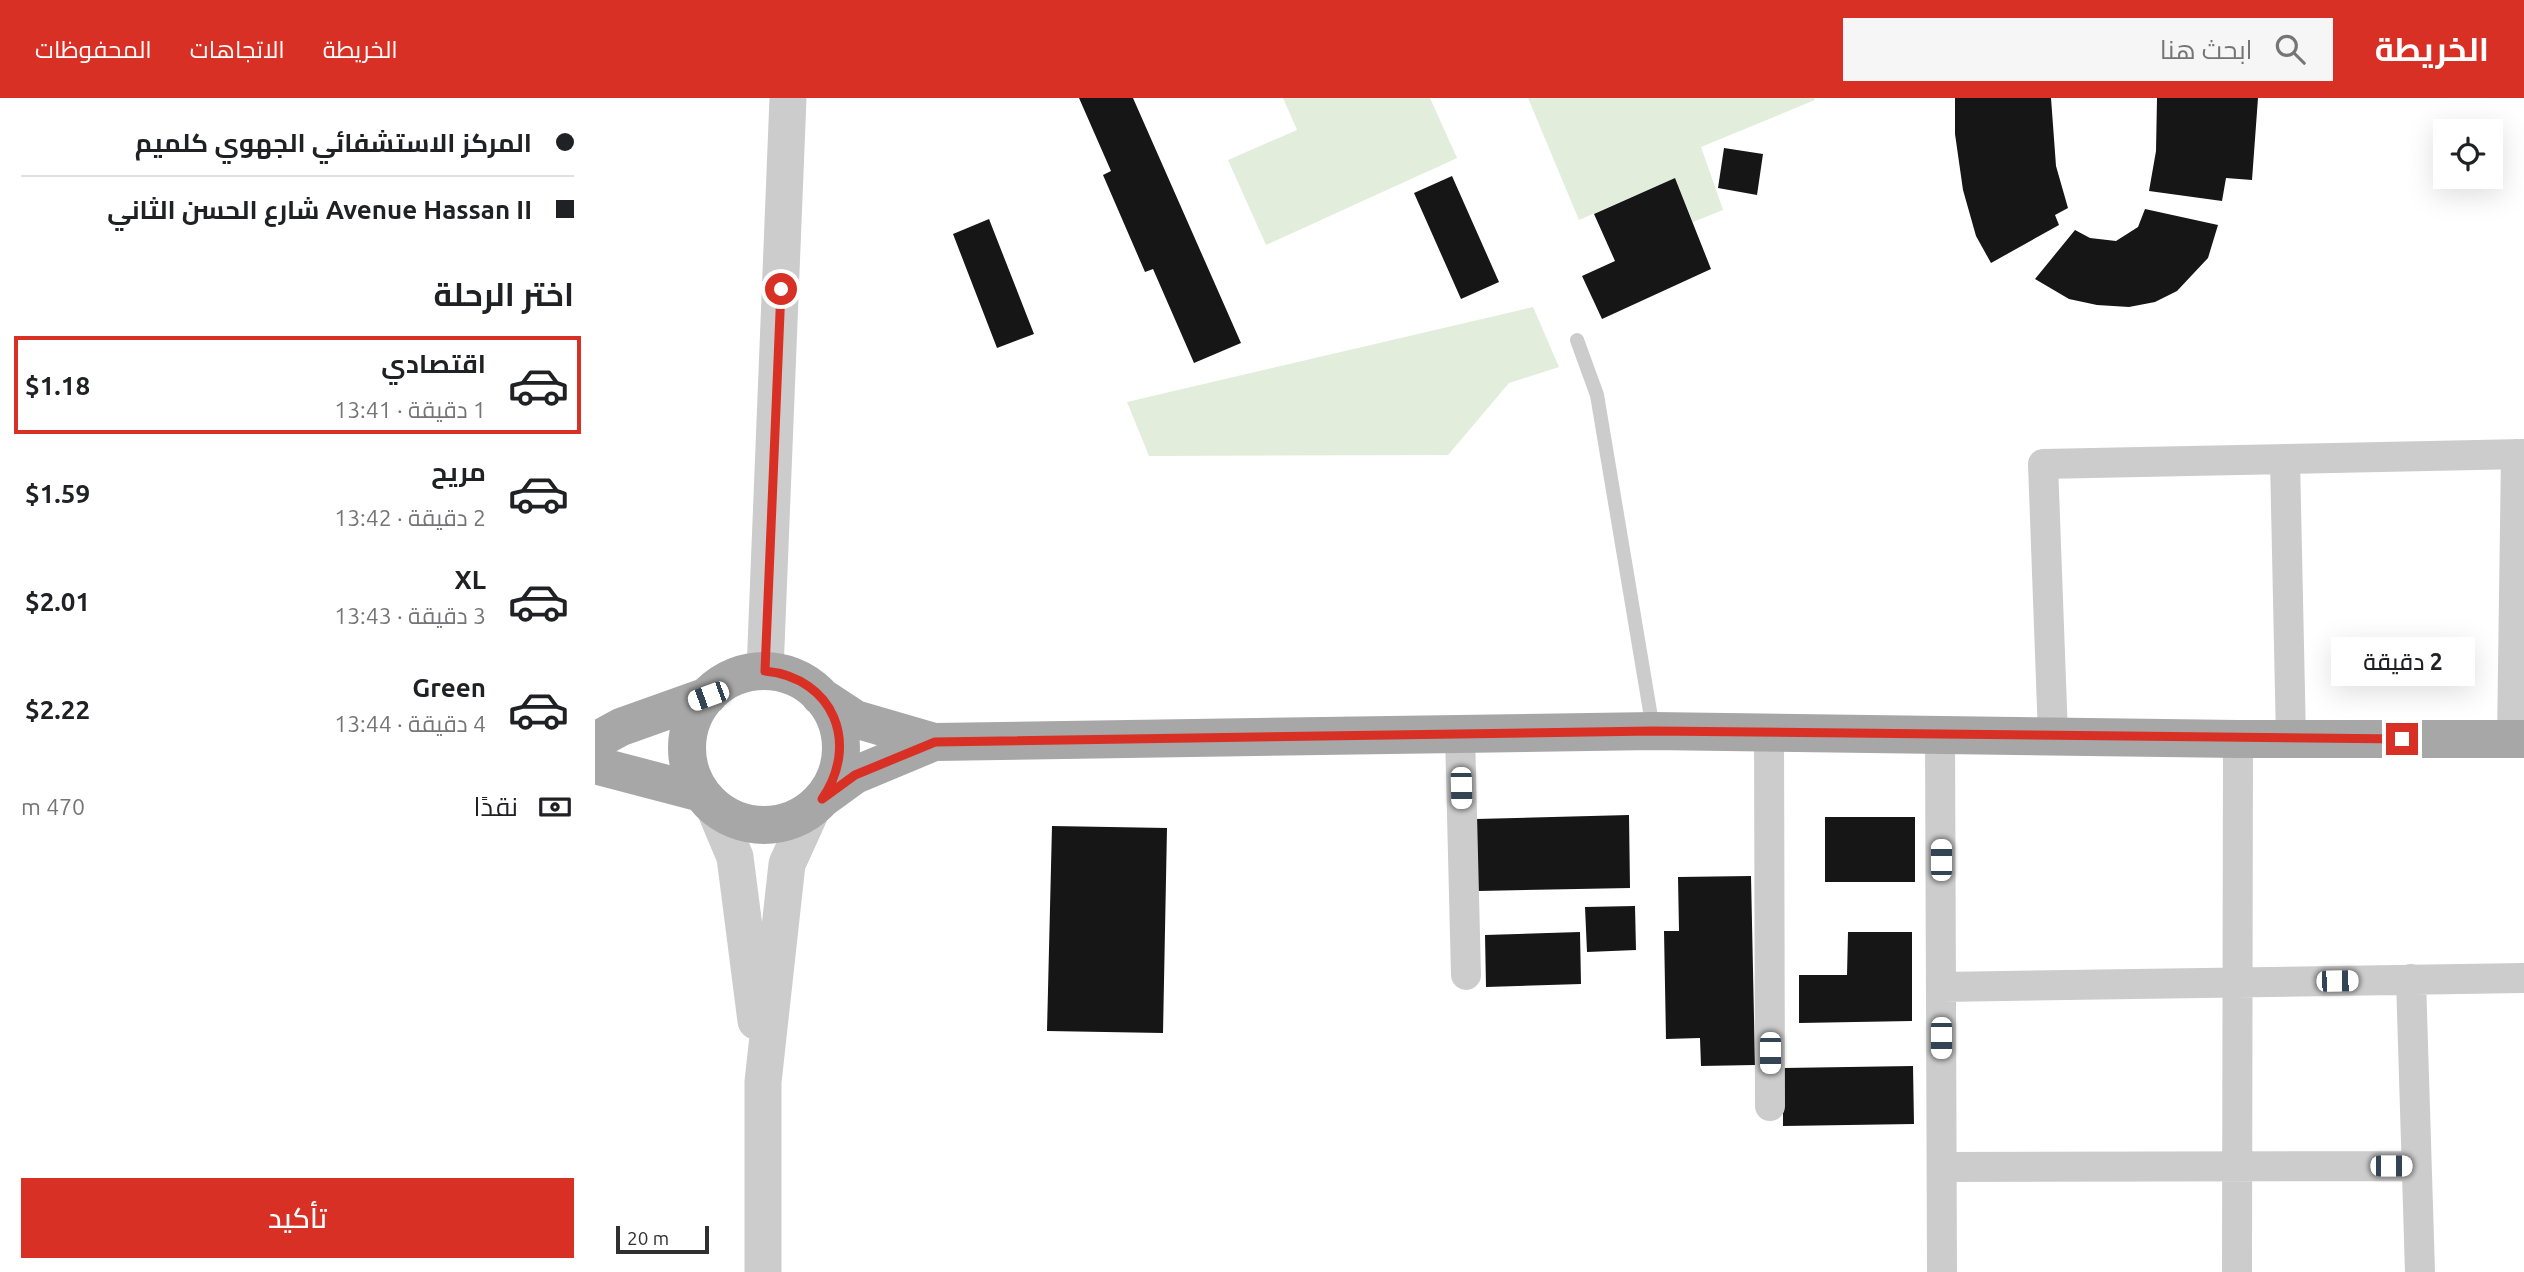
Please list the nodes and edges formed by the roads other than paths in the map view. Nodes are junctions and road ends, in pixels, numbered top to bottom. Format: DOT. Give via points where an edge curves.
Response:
graph roads {
  1 [pos="789,98"];
  2 [pos="1577,340"];
  3 [pos="2520,454"];
  4 [pos="2285,459"];
  5 [pos="765,671"];
  6 [pos="708,696"];
  7 [pos="820,696"];
  8 [pos="1653,731"];
  9 [pos="1769,733"];
  10 [pos="1460,734"];
  11 [pos="1940,734"];
  12 [pos="2053,735"];
  13 [pos="2238,738"];
  14 [pos="2291,739"];
  15 [pos="2518,740"];
  16 [pos="595,741"];
  17 [pos="935,742"];
  18 [pos="595,765"];
  19 [pos="708,800"];
  20 [pos="817,804"];
  21 [pos="1466,975"];
  22 [pos="2524,978"];
  23 [pos="2411,979"];
  24 [pos="2238,982"];
  25 [pos="1941,987"];
  26 [pos="763,1082"];
  27 [pos="1770,1106"];
  28 [pos="2238,1166"];
  29 [pos="2416,1166"];
  30 [pos="1942,1167"];
  31 [pos="763,1272"];
  32 [pos="1942,1272"];
  33 [pos="2237,1272"];
  34 [pos="2420,1272"];
  1 -- 5 [label="street"];
  2 -- 8 [label="lane" via="1597,395"];
  3 -- 4 [label="street"];
  3 -- 15 [label="street"];
  4 -- 12 [label="street" via="2043,464"];
  4 -- 14 [label="street"];
  5 -- 6 [label="main road" via="734,677"];
  5 -- 7 [label="main road" via="794,677"];
  6 -- 16 [label="main road"];
  6 -- 19 [label="main road" via="695,714 688,736 689,766"];
  7 -- 17 [label="main road" via="855,719"];
  7 -- 20 [label="main road" via="835,720 841,748 836,775"];
  8 -- 9 [label="main road"];
  8 -- 10 [label="main road"];
  9 -- 11 [label="main road"];
  9 -- 27 [label="street"];
  10 -- 17 [label="main road"];
  10 -- 21 [label="street"];
  11 -- 12 [label="main road"];
  11 -- 25 [label="street"];
  12 -- 13 [label="main road"];
  13 -- 14 [label="main road"];
  13 -- 24 [label="street"];
  14 -- 15 [label="main road"];
  17 -- 20 [label="main road" via="855,775"];
  18 -- 19 [label="main road"];
  19 -- 20 [label="main road" via="731,818 752,825 793,820"];
  19 -- 26 [label="street" via="735,857"];
  20 -- 26 [label="street" via="787,864"];
  22 -- 23 [label="street"];
  23 -- 24 [label="street"];
  23 -- 29 [label="street"];
  24 -- 25 [label="street"];
  24 -- 28 [label="street"];
  25 -- 30 [label="street"];
  26 -- 31 [label="street"];
  28 -- 29 [label="street"];
  28 -- 30 [label="street"];
  28 -- 33 [label="street"];
  29 -- 34 [label="street"];
  30 -- 32 [label="street"];
}
